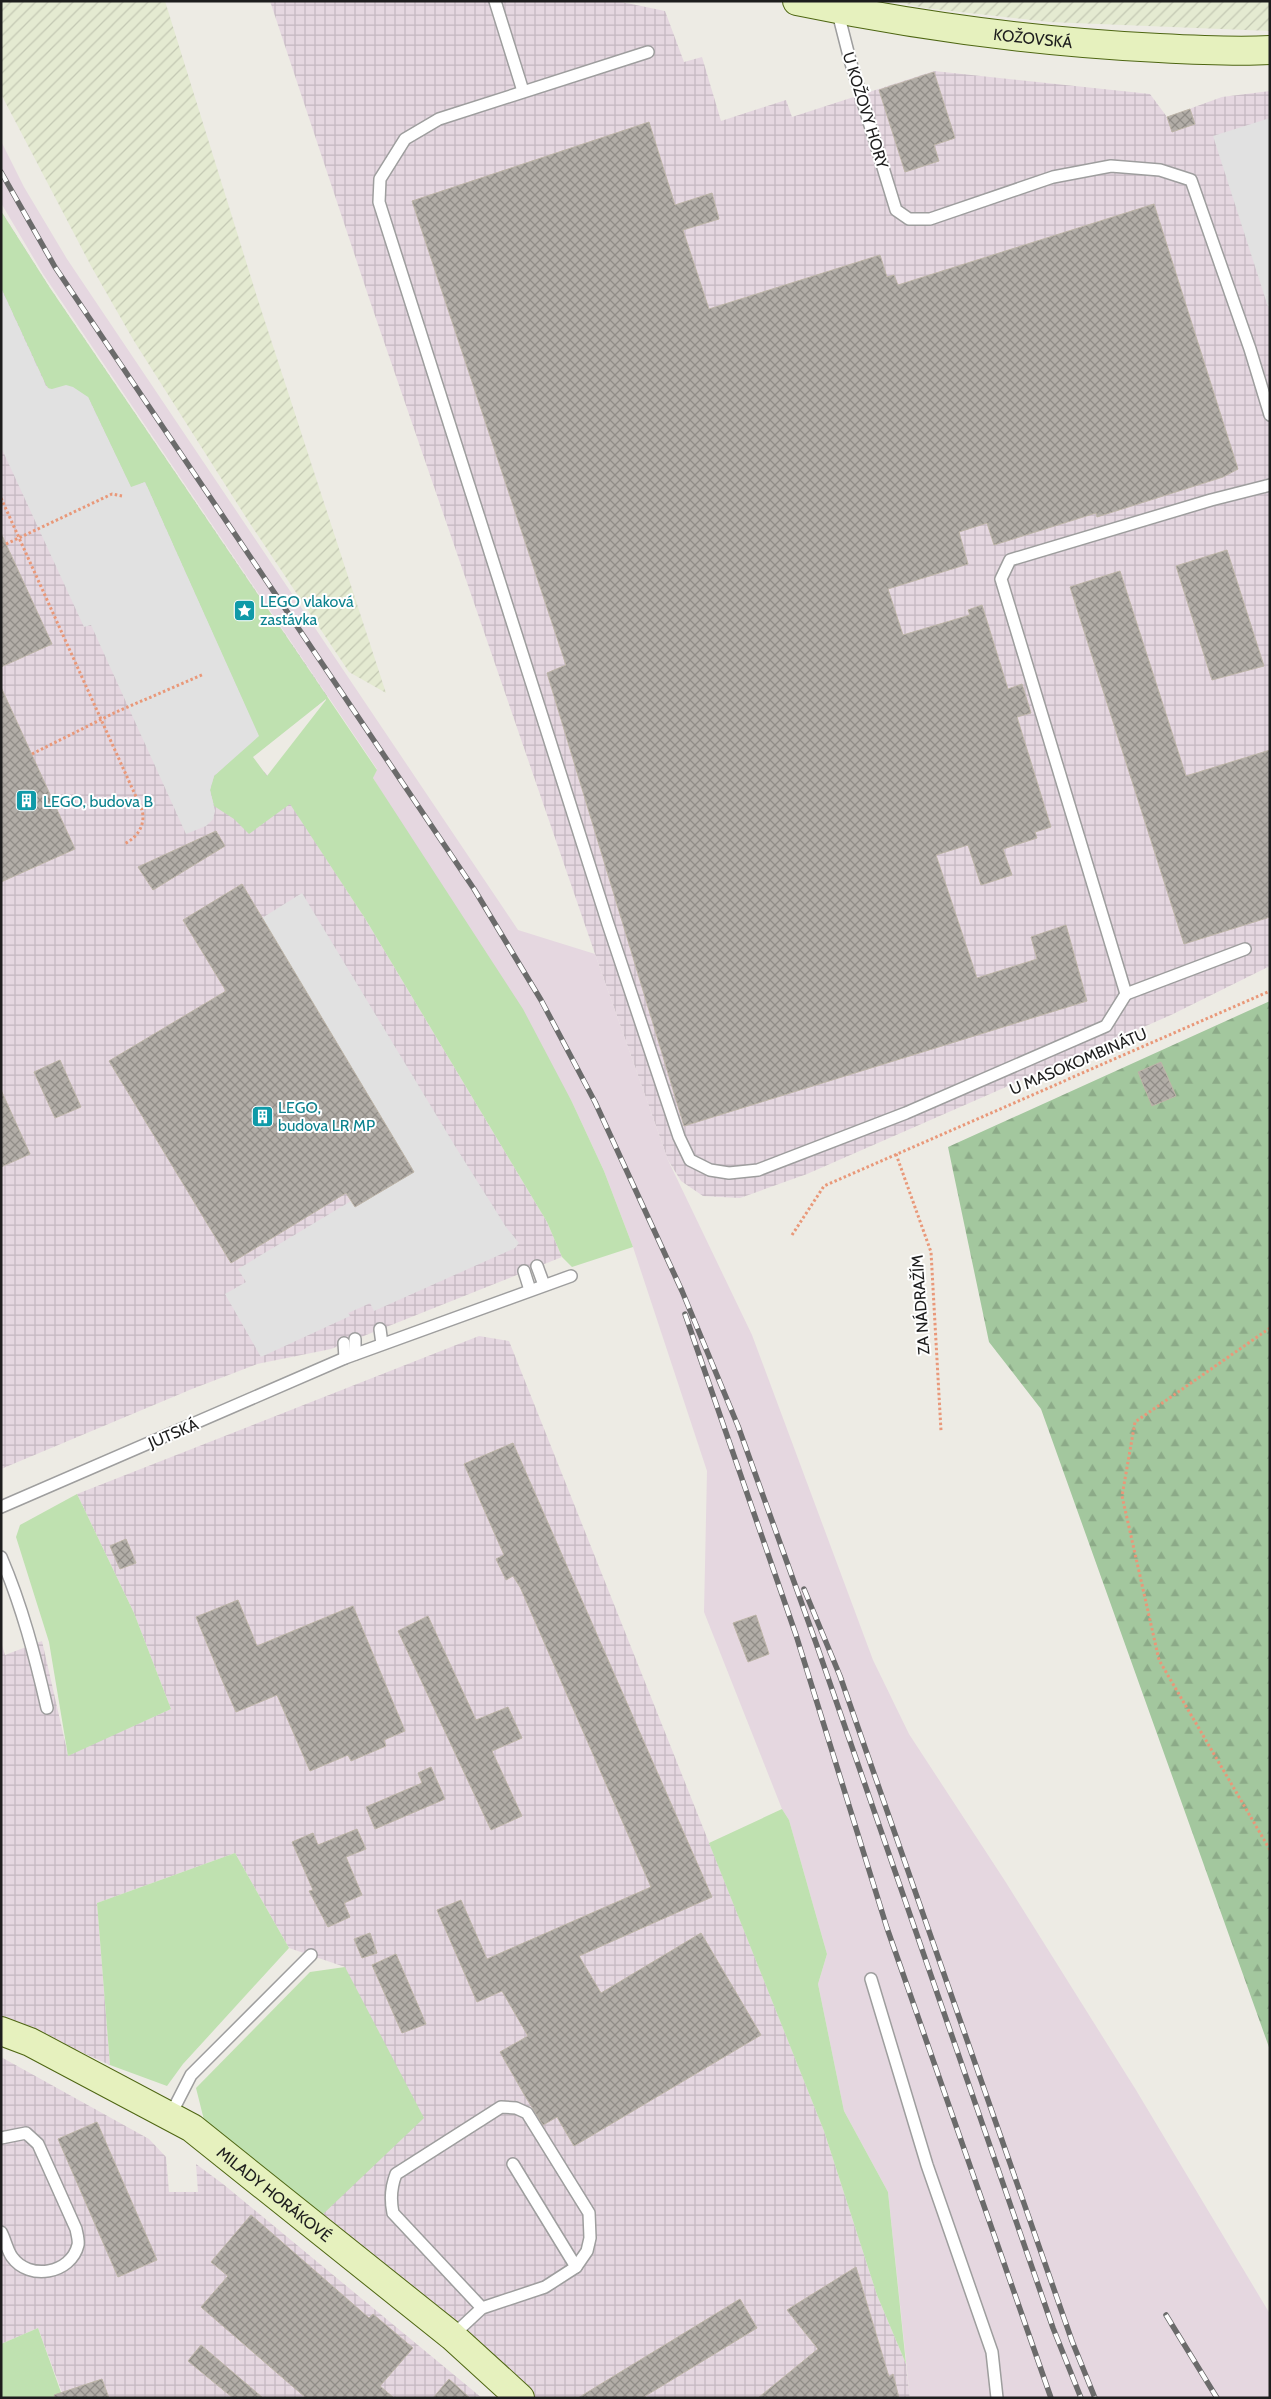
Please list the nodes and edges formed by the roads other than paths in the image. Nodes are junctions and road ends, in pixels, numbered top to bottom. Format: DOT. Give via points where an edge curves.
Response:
graph roads {
  1 [pos="496,1"];
  2 [pos="798,1"];
  3 [pos="837,9"];
  4 [pos="1270,50"];
  5 [pos="648,52"];
  6 [pos="524,91"];
  7 [pos="1270,415"];
  8 [pos="1270,485"];
  9 [pos="1245,949"];
  10 [pos="1126,994"];
  11 [pos="537,1266"];
  12 [pos="524,1271"];
  13 [pos="571,1276"];
  14 [pos="544,1286"];
  15 [pos="530,1290"];
  16 [pos="380,1329"];
  17 [pos="349,1341"];
  18 [pos="382,1344"];
  19 [pos="350,1356"];
  20 [pos="1,1507"];
  21 [pos="1,1557"];
  22 [pos="47,1708"];
  23 [pos="311,1955"];
  24 [pos="871,1980"];
  25 [pos="1,2031"];
  26 [pos="170,2116"];
  27 [pos="1,2138"];
  28 [pos="513,2164"];
  29 [pos="1,2232"];
  30 [pos="576,2267"];
  31 [pos="482,2308"];
  32 [pos="452,2336"];
  33 [pos="520,2398"];
  34 [pos="997,2398"];
  1 -- 6 [label="lane"];
  2 -- 3 [label="street, KOŽOVSKÁ"];
  3 -- 4 [label="street, KOŽOVSKÁ" via="1030,39 1132,47"];
  3 -- 7 [label="lane, U KOŽOVY HORY" via="896,210 909,219 930,219 1053,177 1111,166 1160,170 1191,180"];
  5 -- 6 [label="lane"];
  6 -- 10 [label="lane" via="439,119 404,139 380,179 379,202 604,915 679,1137 690,1160 710,1170 729,1173 758,1170 915,1109 1106,1026"];
  8 -- 10 [label="lane" via="1010,560 1001,579"];
  9 -- 10 [label="lane"];
  11 -- 14 [label="lane"];
  12 -- 15 [label="lane"];
  13 -- 14 [label="lane, JUTSKÁ"];
  14 -- 15 [label="lane, JUTSKÁ"];
  15 -- 18 [label="lane, JUTSKÁ"];
  16 -- 18 [label="lane"];
  17 -- 19 [label="lane"];
  18 -- 19 [label="lane, JUTSKÁ"];
  19 -- 20 [label="lane, JUTSKÁ"];
  21 -- 22 [label="lane" via="34,1651"];
  23 -- 26 [label="lane" via="191,2075"];
  24 -- 34 [label="lane" via="927,2165 992,2352"];
  25 -- 26 [label="street, MILADY HORÁKOVÉ" via="30,2042"];
  26 -- 32 [label="street, MILADY HORÁKOVÉ" via="192,2128"];
  27 -- 29 [label="lane" via="26,2133 38,2144 76,2230 79,2244 72,2258 59,2268 43,2272 26,2269 12,2257"];
  28 -- 30 [label="lane"];
  30 -- 31 [label="lane" via="545,2287"];
  30 -- 31 [label="lane" via="587,2251 589,2213 527,2113 501,2107 396,2174 392,2184 392,2213"];
  31 -- 32 [label="lane"];
  32 -- 33 [label="street, MILADY HORÁKOVÉ"];
}
